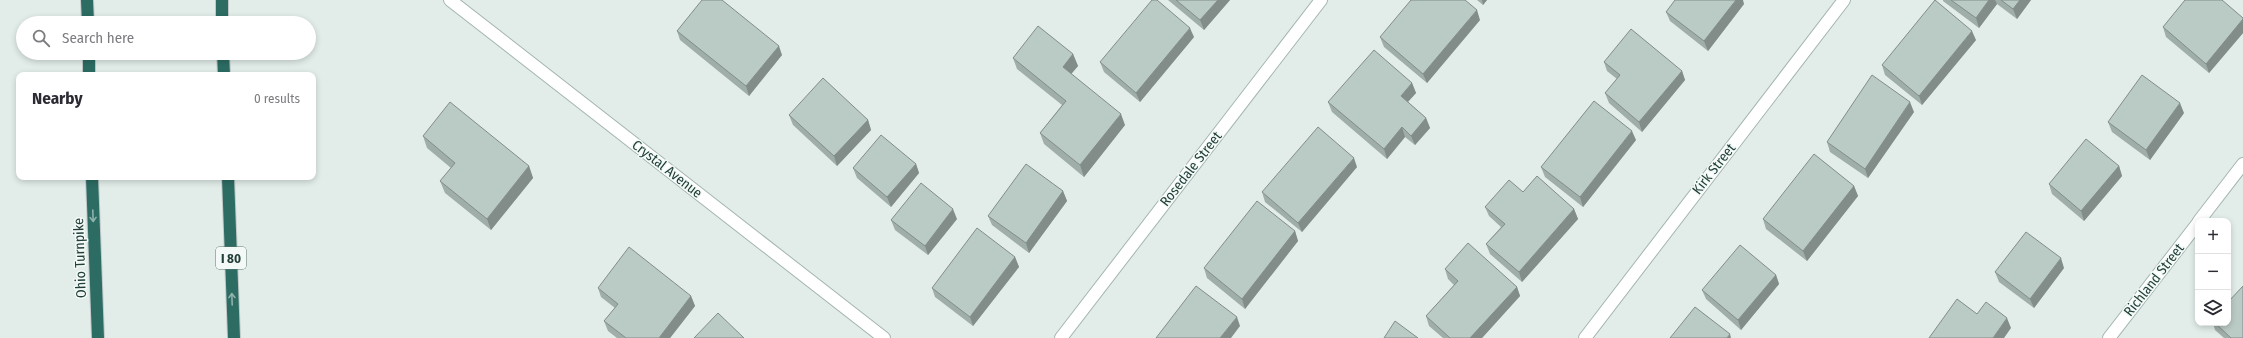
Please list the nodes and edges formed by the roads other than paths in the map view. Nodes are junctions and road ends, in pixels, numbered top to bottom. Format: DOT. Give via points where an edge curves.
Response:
graph roads {
  1 [pos="87,0"];
  2 [pos="222,0"];
  3 [pos="450,0"];
  4 [pos="1321,0"];
  5 [pos="1844,0"];
  6 [pos="88,16"];
  7 [pos="222,16"];
  8 [pos="88,60"];
  9 [pos="223,60"];
  10 [pos="89,72"];
  11 [pos="224,72"];
  12 [pos="2243,164"];
  13 [pos="92,180"];
  14 [pos="228,180"];
  15 [pos="2202,218"];
  16 [pos="2195,227"];
  17 [pos="98,338"];
  18 [pos="234,338"];
  19 [pos="884,338"];
  20 [pos="1061,338"];
  21 [pos="1584,338"];
  22 [pos="2109,338"];
  1 -- 6 [label="highway"];
  2 -- 7 [label="highway"];
  3 -- 19 [label="street, Crystal Avenue"];
  4 -- 20 [label="street, Rosedale Street"];
  5 -- 21 [label="street, Kirk Street"];
  8 -- 10 [label="highway"];
  9 -- 11 [label="highway"];
  12 -- 15 [label="street, Richland Street"];
  13 -- 17 [label="highway, Ohio Turnpike, one-way"];
  18 -- 14 [label="highway, I 80, one-way"];
  16 -- 22 [label="street, Richland Street"];
}
